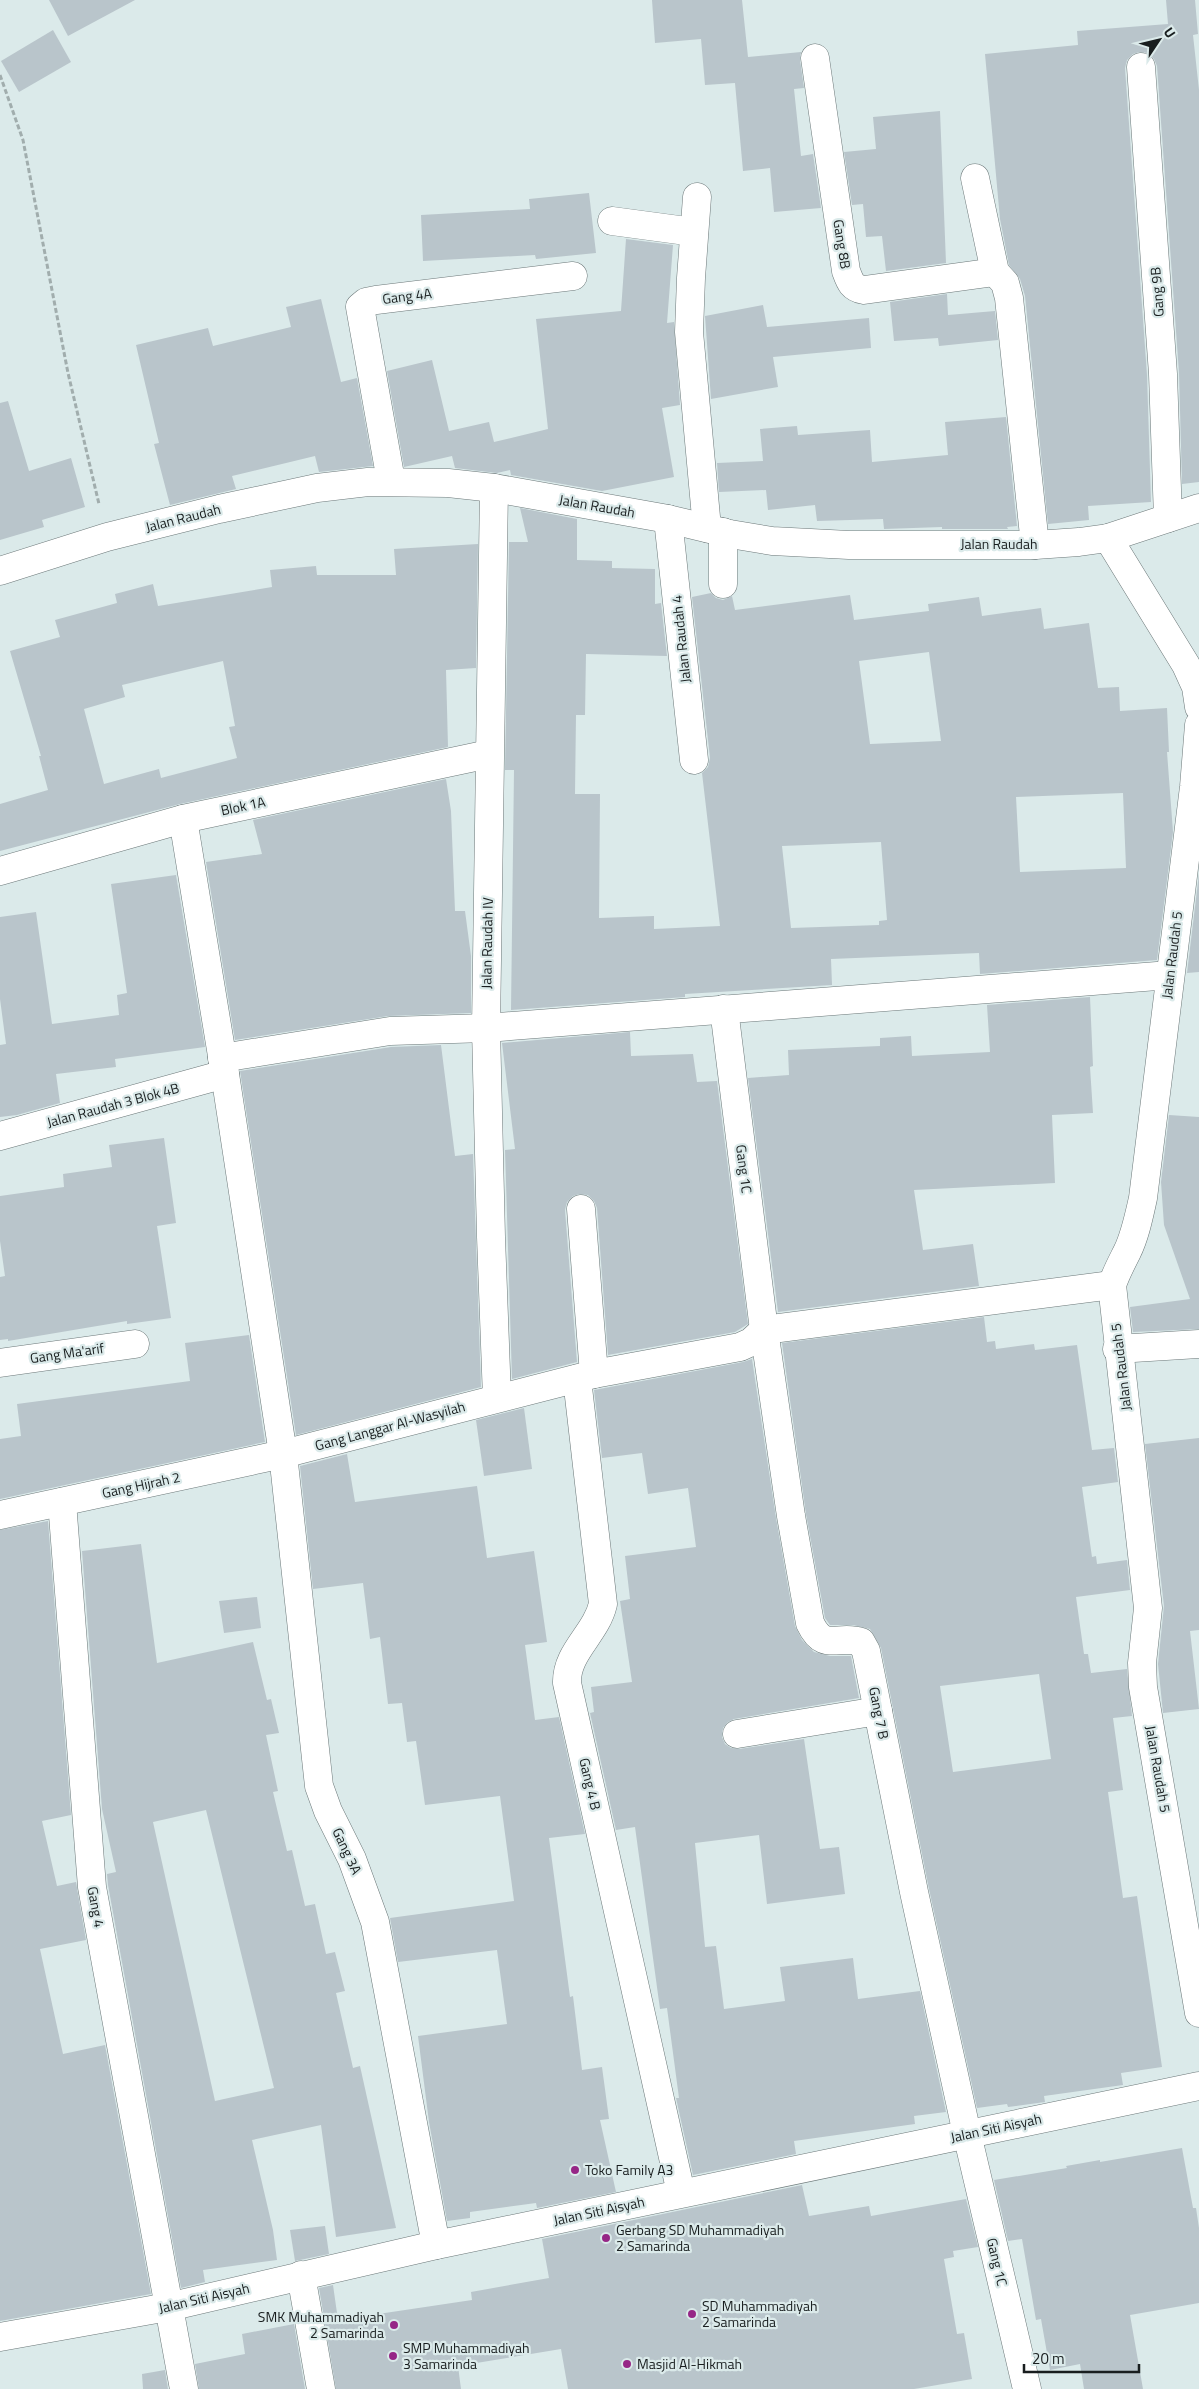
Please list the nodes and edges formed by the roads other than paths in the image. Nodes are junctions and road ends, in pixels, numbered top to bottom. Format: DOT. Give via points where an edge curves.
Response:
graph roads {
  1 [pos="816,58"];
  2 [pos="1141,67"];
  3 [pos="975,178"];
  4 [pos="697,197"];
  5 [pos="612,221"];
  6 [pos="694,232"];
  7 [pos="995,272"];
  8 [pos="573,276"];
  9 [pos="391,481"];
  10 [pos="494,488"];
  11 [pos="1199,508"];
  12 [pos="1168,518"];
  13 [pos="668,519"];
  14 [pos="715,530"];
  15 [pos="1108,538"];
  16 [pos="1035,545"];
  17 [pos="0,571"];
  18 [pos="723,584"];
  19 [pos="1199,707"];
  20 [pos="1199,725"];
  21 [pos="489,754"];
  22 [pos="694,760"];
  23 [pos="1196,787"];
  24 [pos="183,819"];
  25 [pos="0,871"];
  26 [pos="1170,975"];
  27 [pos="724,1009"];
  28 [pos="486,1028"];
  29 [pos="224,1066"];
  30 [pos="0,1136"];
  31 [pos="580,1209"];
  32 [pos="1112,1285"];
  33 [pos="764,1330"];
  34 [pos="135,1344"];
  35 [pos="1199,1344"];
  36 [pos="1118,1349"];
  37 [pos="0,1363"];
  38 [pos="586,1377"];
  39 [pos="497,1398"];
  40 [pos="282,1454"];
  41 [pos="62,1502"];
  42 [pos="0,1515"];
  43 [pos="878,1711"];
  44 [pos="736,1734"];
  45 [pos="1199,2013"];
  46 [pos="1199,2086"];
  47 [pos="967,2134"];
  48 [pos="681,2193"];
  49 [pos="436,2245"];
  50 [pos="301,2275"];
  51 [pos="168,2307"];
  52 [pos="0,2337"];
  53 [pos="184,2389"];
  54 [pos="321,2389"];
  55 [pos="1027,2389"];
  1 -- 7 [label="street, Gang 8B" via="846,271 851,284 864,290"];
  2 -- 12 [label="street, Gang 9B" via="1163,374"];
  3 -- 7 [label="street"];
  4 -- 6 [label="street"];
  5 -- 6 [label="street"];
  6 -- 14 [label="street" via="690,332"];
  7 -- 16 [label="street" via="1005,283 1009,298"];
  8 -- 9 [label="street, Gang 4A" via="376,300 360,307"];
  9 -- 10 [label="street, Jalan Raudah"];
  9 -- 17 [label="street, Jalan Raudah" via="317,488 219,509 107,537"];
  10 -- 13 [label="street, Jalan Raudah"];
  10 -- 21 [label="street, Jalan Raudah IV"];
  11 -- 12 [label="street, Jalan Raudah"];
  12 -- 15 [label="street, Jalan Raudah"];
  13 -- 14 [label="street, Jalan Raudah"];
  13 -- 22 [label="street, Jalan Raudah 4"];
  14 -- 16 [label="street, Jalan Raudah" via="772,541 849,545"];
  14 -- 18 [label="street"];
  15 -- 16 [label="street, Jalan Raudah"];
  15 -- 19 [label="street" via="1186,665 1196,687"];
  20 -- 23 [label="street, Jalan Raudah 5"];
  21 -- 24 [label="street, Blok 1A"];
  21 -- 28 [label="street, Jalan Raudah IV"];
  23 -- 26 [label="street, Jalan Raudah 5"];
  24 -- 25 [label="street, Blok 1A"];
  24 -- 29 [label="street, Gang 3A"];
  26 -- 27 [label="street, Jalan Raudah 3 Blok 4B"];
  26 -- 32 [label="street, Jalan Raudah 5" via="1143,1198 1134,1234"];
  27 -- 28 [label="street, Jalan Raudah 3 Blok 4B"];
  27 -- 33 [label="street, Gang 1C"];
  28 -- 29 [label="street, Jalan Raudah 3 Blok 4B" via="390,1031"];
  28 -- 39 [label="street, Jalan Raudah IV"];
  29 -- 30 [label="street, Jalan Raudah 3 Blok 4B"];
  29 -- 40 [label="street, Gang 3A"];
  31 -- 38 [label="street, Gang 4 B"];
  32 -- 33 [label="street"];
  32 -- 36 [label="street, Jalan Raudah 5"];
  33 -- 38 [label="street, Gang Langgar Al-Wasyilah" via="740,1347"];
  33 -- 43 [label="street, Gang 7 B" via="810,1623 815,1634 824,1640 861,1642 866,1651"];
  34 -- 37 [label="street, Gang Ma'arif"];
  35 -- 36 [label="street"];
  36 -- 45 [label="street, Jalan Raudah 5" via="1148,1608 1142,1663 1143,1687"];
  38 -- 39 [label="street, Gang Langgar Al-Wasyilah"];
  38 -- 48 [label="street, Gang 4 B" via="603,1604 598,1621 566,1669 567,1683"];
  39 -- 40 [label="street, Gang Langgar Al-Wasyilah"];
  40 -- 41 [label="street, Gang Hijrah 2"];
  40 -- 49 [label="street, Gang 3A" via="319,1786 352,1859 375,1922"];
  41 -- 42 [label="street, Gang Hijrah 2"];
  41 -- 51 [label="street, Gang 4" via="90,1869"];
  43 -- 44 [label="street"];
  43 -- 47 [label="street, Gang 7 B"];
  46 -- 47 [label="street, Jalan Siti Aisyah"];
  47 -- 48 [label="street, Jalan Siti Aisyah"];
  47 -- 55 [label="street, Gang 1C"];
  48 -- 49 [label="street, Jalan Siti Aisyah"];
  49 -- 50 [label="street, Jalan Siti Aisyah"];
  50 -- 51 [label="street, Jalan Siti Aisyah"];
  50 -- 54 [label="street"];
  51 -- 52 [label="street, Jalan Siti Aisyah"];
  51 -- 53 [label="street, Gang 4"];
}
